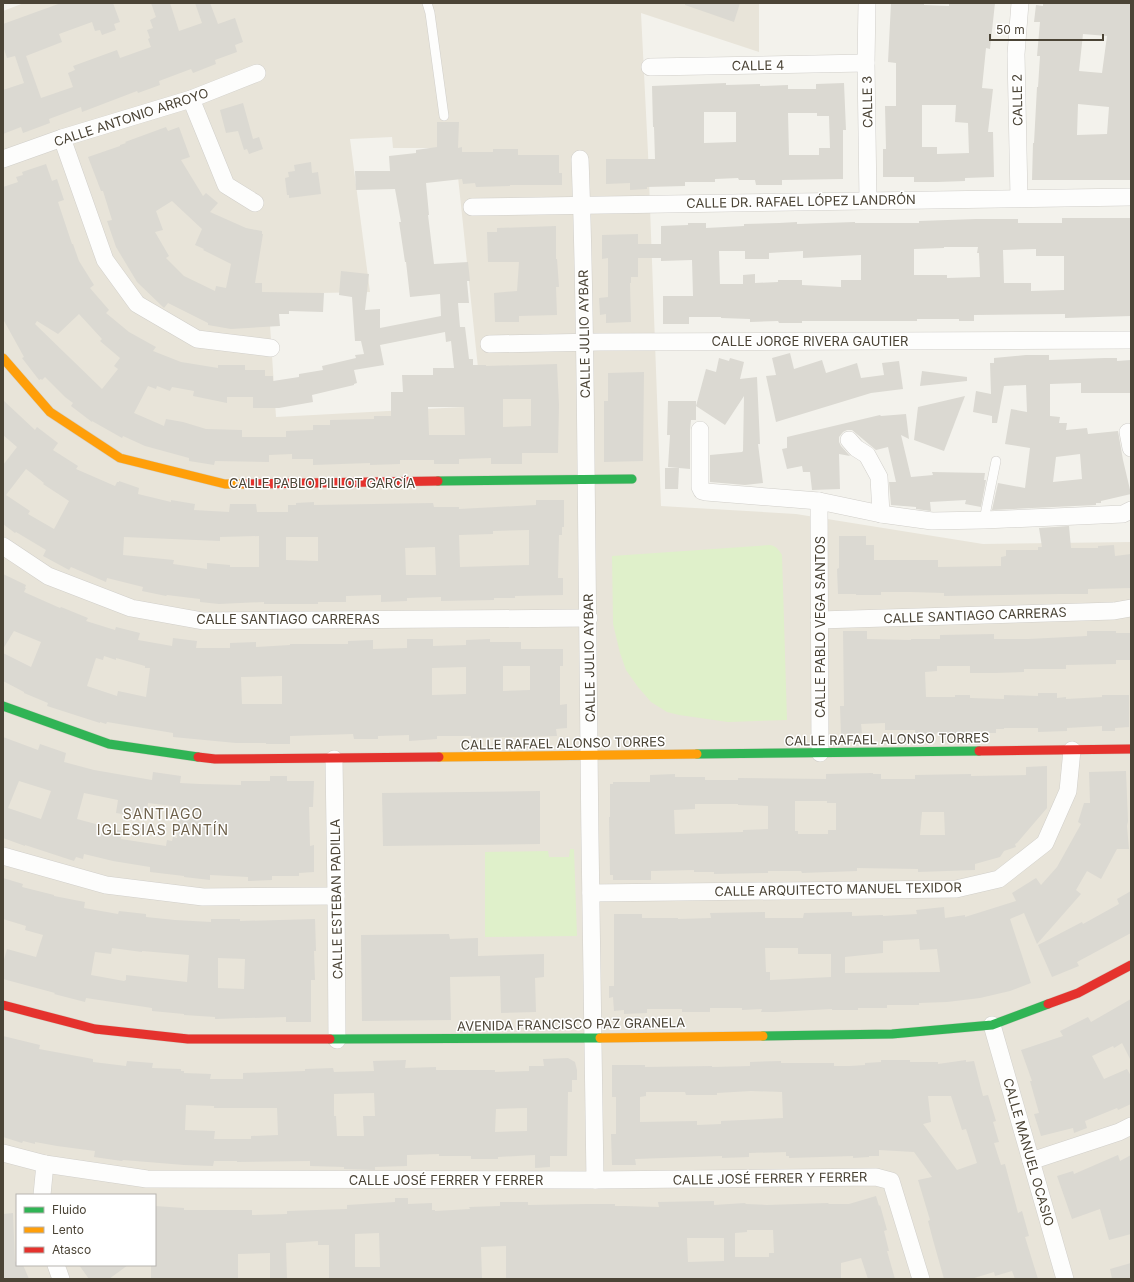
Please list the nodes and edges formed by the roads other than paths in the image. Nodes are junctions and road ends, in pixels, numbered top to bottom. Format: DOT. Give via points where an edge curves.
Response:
graph roads {
  1 [pos="427,3"];
  2 [pos="867,3"];
  3 [pos="1020,3"];
  4 [pos="866,63"];
  5 [pos="650,67"];
  6 [pos="257,73"];
  7 [pos="191,99"];
  8 [pos="444,116"];
  9 [pos="62,138"];
  10 [pos="3,159"];
  11 [pos="580,159"];
  12 [pos="1131,197"];
  13 [pos="1019,198"];
  14 [pos="868,200"];
  15 [pos="255,203"];
  16 [pos="582,205"];
  17 [pos="472,207"];
  18 [pos="1131,340"];
  19 [pos="584,342"];
  20 [pos="489,344"];
  21 [pos="271,348"];
  22 [pos="3,358"];
  23 [pos="700,430"];
  24 [pos="849,440"];
  25 [pos="996,461"];
  26 [pos="632,479"];
  27 [pos="586,480"];
  28 [pos="820,501"];
  29 [pos="1131,510"];
  30 [pos="881,514"];
  31 [pos="984,520"];
  32 [pos="3,546"];
  33 [pos="1131,608"];
  34 [pos="589,618"];
  35 [pos="819,620"];
  36 [pos="3,706"];
  37 [pos="1131,749"];
  38 [pos="1072,750"];
  39 [pos="820,753"];
  40 [pos="590,756"];
  41 [pos="334,758"];
  42 [pos="3,856"];
  43 [pos="591,894"];
  44 [pos="336,896"];
  45 [pos="1131,965"];
  46 [pos="3,1005"];
  47 [pos="992,1025"];
  48 [pos="592,1037"];
  49 [pos="337,1040"];
  50 [pos="1131,1126"];
  51 [pos="3,1153"];
  52 [pos="1031,1161"];
  53 [pos="45,1164"];
  54 [pos="595,1180"];
  55 [pos="42,1194"];
  56 [pos="56,1266"];
  57 [pos="61,1279"];
  58 [pos="921,1279"];
  59 [pos="1065,1279"];
  1 -- 8 [label="lane"];
  2 -- 4 [label="street, CALLE 3"];
  3 -- 13 [label="street, CALLE 2" via="1016,54"];
  4 -- 5 [label="street, CALLE 4"];
  4 -- 14 [label="street, CALLE 3"];
  6 -- 7 [label="street, CALLE ANTONIO ARROYO"];
  7 -- 9 [label="street, CALLE ANTONIO ARROYO"];
  7 -- 15 [label="street" via="226,185"];
  9 -- 10 [label="street, CALLE ANTONIO ARROYO"];
  9 -- 21 [label="street" via="105,260 137,304 197,340"];
  11 -- 16 [label="street, CALLE JULIO AYBAR"];
  12 -- 13 [label="street, CALLE DR. RAFAEL LÓPEZ LANDRÓN"];
  13 -- 14 [label="street, CALLE DR. RAFAEL LÓPEZ LANDRÓN"];
  14 -- 16 [label="street, CALLE DR. RAFAEL LÓPEZ LANDRÓN"];
  16 -- 17 [label="street, CALLE DR. RAFAEL LÓPEZ LANDRÓN"];
  16 -- 19 [label="street, CALLE JULIO AYBAR"];
  18 -- 19 [label="street, CALLE JORGE RIVERA GAUTIER"];
  19 -- 20 [label="street, CALLE JORGE RIVERA GAUTIER"];
  19 -- 27 [label="street, CALLE JULIO AYBAR"];
  22 -- 27 [label="street, CALLE PABLO PILLOT GARCÍA" via="50,412 120,458 226,484"];
  23 -- 28 [label="street" via="702,491"];
  24 -- 30 [label="street" via="867,455 879,477"];
  25 -- 31 [label="lane"];
  26 -- 27 [label="street, CALLE PABLO PILLOT GARCÍA"];
  27 -- 34 [label="street, CALLE JULIO AYBAR"];
  28 -- 30 [label="street"];
  28 -- 35 [label="street, CALLE PABLO VEGA SANTOS"];
  29 -- 31 [label="street" via="1124,514"];
  30 -- 31 [label="street" via="932,521"];
  32 -- 34 [label="street, CALLE SANTIAGO CARRERAS" via="48,576 131,608 203,621"];
  33 -- 35 [label="street, CALLE SANTIAGO CARRERAS" via="1114,611"];
  34 -- 40 [label="street, CALLE JULIO AYBAR"];
  35 -- 39 [label="street, CALLE PABLO VEGA SANTOS"];
  36 -- 41 [label="street, CALLE RAFAEL ALONSO TORRES" via="109,744 215,759"];
  37 -- 38 [label="street, CALLE RAFAEL ALONSO TORRES"];
  38 -- 39 [label="street, CALLE RAFAEL ALONSO TORRES"];
  38 -- 43 [label="street, CALLE ARQUITECTO MANUEL TEXIDOR" via="1068,790 1045,843 999,879 956,889"];
  39 -- 40 [label="street, CALLE RAFAEL ALONSO TORRES"];
  40 -- 41 [label="street, CALLE RAFAEL ALONSO TORRES"];
  40 -- 43 [label="street, CALLE JULIO AYBAR"];
  41 -- 44 [label="street, CALLE ESTEBAN PADILLA"];
  42 -- 44 [label="street" via="106,885 203,897"];
  43 -- 48 [label="street, CALLE JULIO AYBAR"];
  44 -- 49 [label="street, CALLE ESTEBAN PADILLA"];
  45 -- 47 [label="street, AVENIDA FRANCISCO PAZ GRANELA" via="1078,993"];
  46 -- 49 [label="street, AVENIDA FRANCISCO PAZ GRANELA" via="95,1029 188,1039"];
  47 -- 48 [label="street, AVENIDA FRANCISCO PAZ GRANELA" via="892,1034"];
  47 -- 52 [label="street, CALLE MANUEL OCASIO"];
  48 -- 49 [label="street, AVENIDA FRANCISCO PAZ GRANELA"];
  48 -- 54 [label="street, CALLE JULIO AYBAR"];
  50 -- 52 [label="street"];
  51 -- 53 [label="street, CALLE JOSÉ FERRER Y FERRER"];
  52 -- 59 [label="street, CALLE MANUEL OCASIO"];
  53 -- 54 [label="street, CALLE JOSÉ FERRER Y FERRER" via="147,1180"];
  53 -- 55 [label="street"];
  54 -- 58 [label="street, CALLE JOSÉ FERRER Y FERRER" via="876,1177 891,1181"];
  56 -- 57 [label="street"];
}
